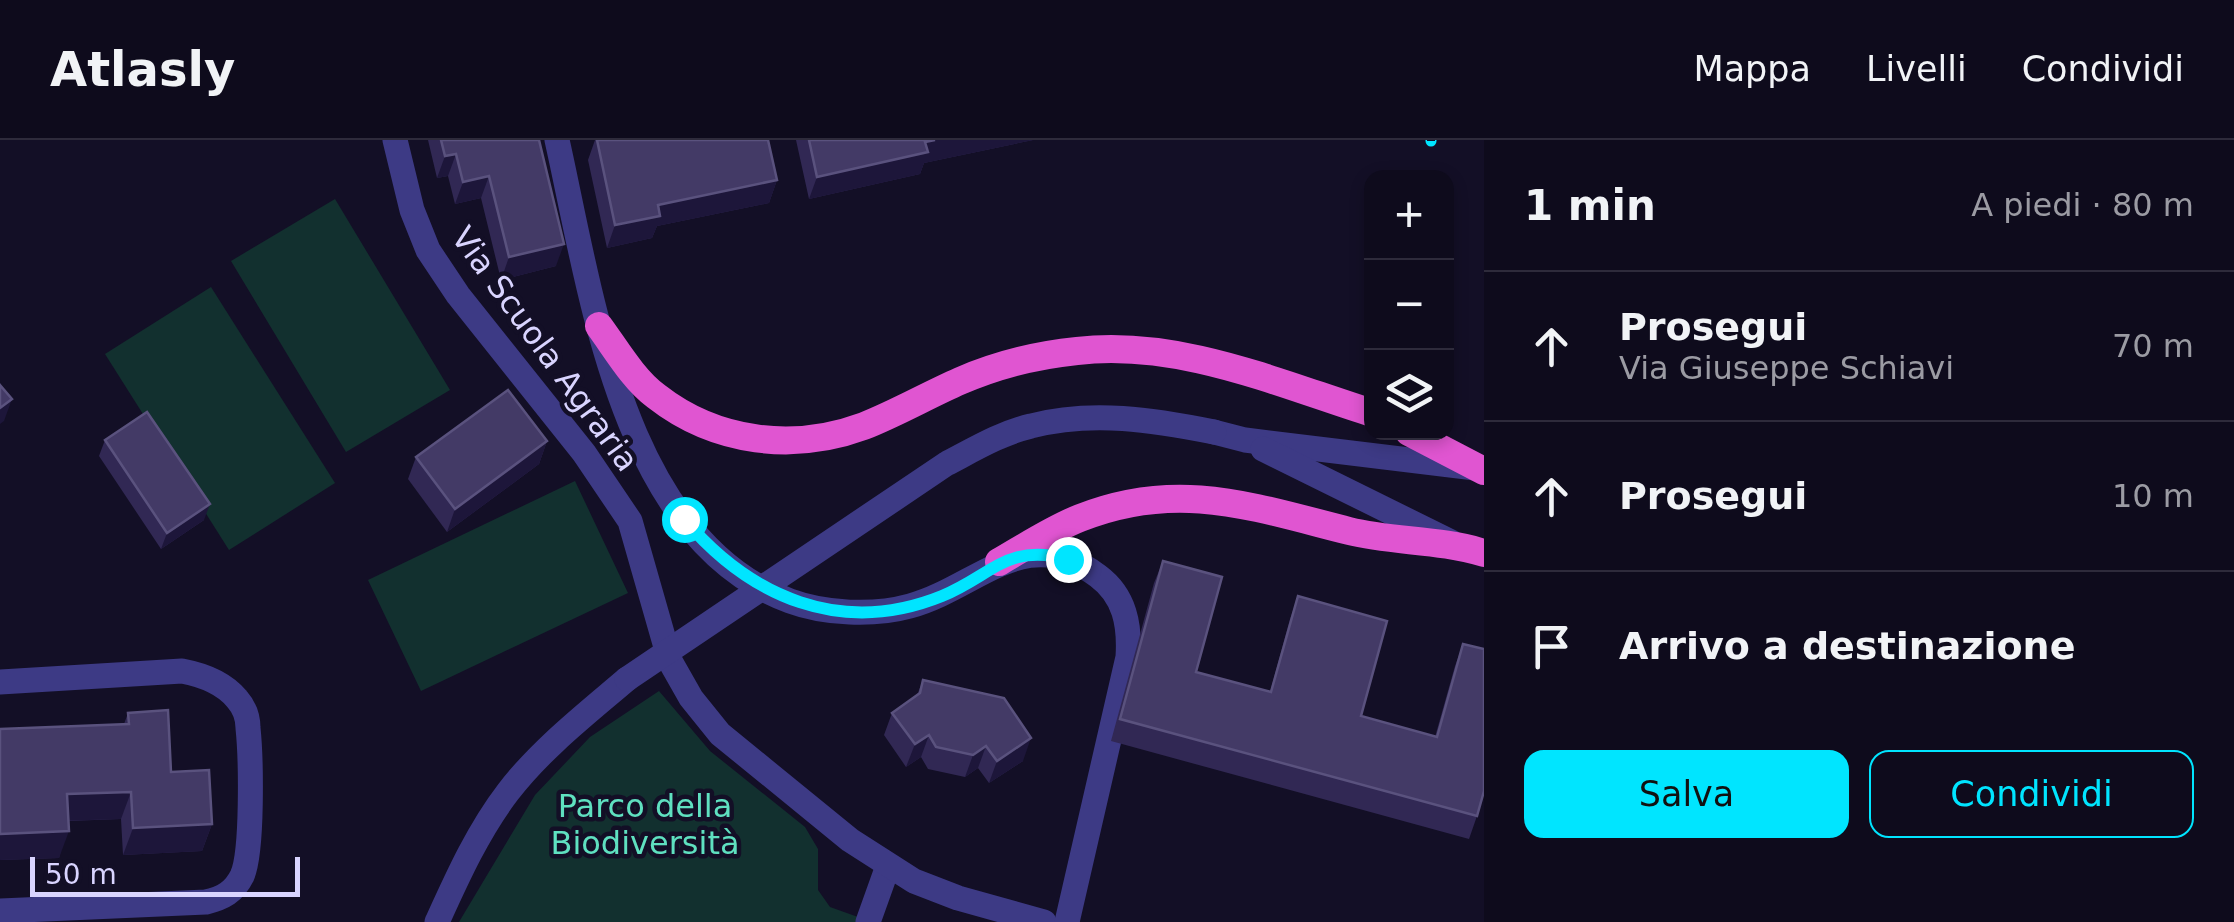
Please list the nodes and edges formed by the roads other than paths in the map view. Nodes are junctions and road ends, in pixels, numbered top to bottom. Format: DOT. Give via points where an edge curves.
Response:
graph roads {
  1 [pos="395,140"];
  2 [pos="563,141"];
  3 [pos="598,326"];
  4 [pos="1364,411"];
  5 [pos="1245,440"];
  6 [pos="1424,440"];
  7 [pos="1479,470"];
  8 [pos="1453,543"];
  9 [pos="1484,553"];
  10 [pos="999,562"];
  11 [pos="0,682"];
  12 [pos="888,866"];
  13 [pos="0,912"];
  14 [pos="436,922"];
  15 [pos="868,922"];
  16 [pos="1044,922"];
  17 [pos="1066,922"];
  1 -- 12 [label="street, Via Scuola Agraria" via="428,250 630,521 670,661 691,698 720,734"];
  2 -- 3 [label="street"];
  3 -- 4 [label="highway" via="654,395 725,433 761,440 836,435 999,366 1080,350 1205,361"];
  3 -- 10 [label="street" via="646,464 706,546 764,589 792,602 870,612 943,595"];
  5 -- 7 [label="street"];
  5 -- 8 [label="street"];
  5 -- 14 [label="street, bridge" via="1156,421 1071,419 1030,426 946,464 626,679 508,792"];
  6 -- 7 [label="highway"];
  8 -- 9 [label="highway"];
  8 -- 10 [label="highway" via="1352,532 1197,497 1079,518"];
  10 -- 17 [label="street" via="1046,553 1068,559 1104,580 1126,614 1128,657"];
  11 -- 13 [label="street" via="182,671 225,688 248,724 247,858 223,898"];
  12 -- 15 [label="street"];
  12 -- 16 [label="street, Via Scuola Agraria" via="958,898"];
}
